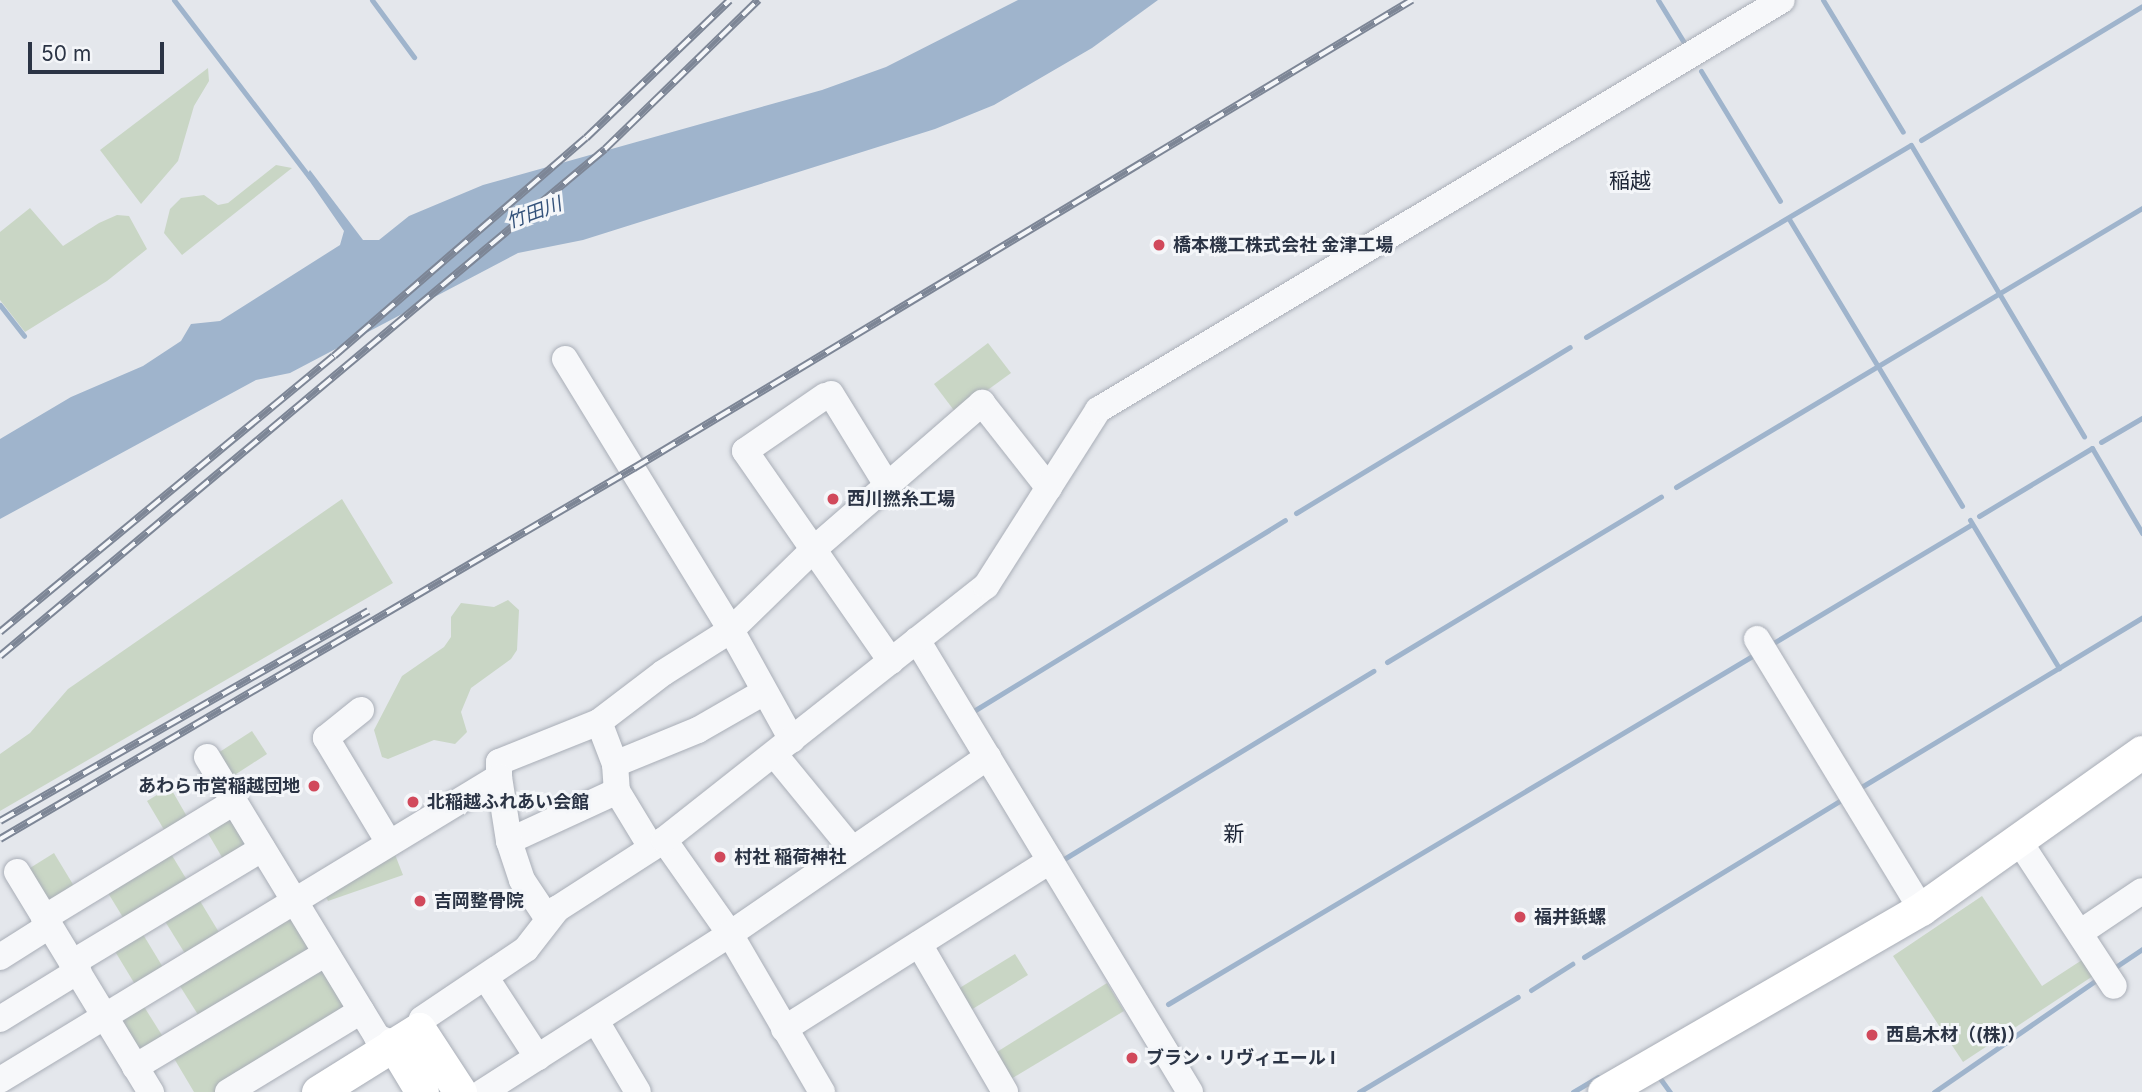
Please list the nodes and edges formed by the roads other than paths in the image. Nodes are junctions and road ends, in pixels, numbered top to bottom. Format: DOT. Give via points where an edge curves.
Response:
graph roads {
  1 [pos="1782,0"];
  2 [pos="565,359"];
  3 [pos="887,485"];
  4 [pos="1049,488"];
  5 [pos="814,549"];
  6 [pos="731,630"];
  7 [pos="1757,639"];
  8 [pos="917,640"];
  9 [pos="891,661"];
  10 [pos="764,692"];
  11 [pos="361,710"];
  12 [pos="599,722"];
  13 [pos="783,747"];
  14 [pos="2142,752"];
  15 [pos="207,757"];
  16 [pos="988,757"];
  17 [pos="615,764"];
  18 [pos="499,777"];
  19 [pos="617,791"];
  20 [pos="234,802"];
  21 [pos="388,841"];
  22 [pos="509,841"];
  23 [pos="2019,841"];
  24 [pos="657,844"];
  25 [pos="262,849"];
  26 [pos="852,849"];
  27 [pos="1050,861"];
  28 [pos="17,872"];
  29 [pos="2142,891"];
  30 [pos="294,900"];
  31 [pos="1921,909"];
  32 [pos="548,919"];
  33 [pos="47,922"];
  34 [pos="2081,932"];
  35 [pos="730,934"];
  36 [pos="919,944"];
  37 [pos="326,953"];
  38 [pos="0,957"];
  39 [pos="75,967"];
  40 [pos="486,978"];
  41 [pos="2114,986"];
  42 [pos="361,1011"];
  43 [pos="105,1016"];
  44 [pos="0,1019"];
  45 [pos="596,1021"];
  46 [pos="784,1029"];
  47 [pos="406,1037"];
  48 [pos="538,1058"];
  49 [pos="135,1068"];
  50 [pos="0,1080"];
  51 [pos="151,1092"];
  52 [pos="228,1092"];
  53 [pos="318,1092"];
  54 [pos="422,1092"];
  55 [pos="460,1092"];
  56 [pos="484,1092"];
  57 [pos="638,1092"];
  58 [pos="821,1092"];
  59 [pos="1005,1092"];
  60 [pos="1190,1092"];
  61 [pos="1604,1092"];
  1 -- 4 [label="street" via="1098,411"];
  2 -- 6 [label="street"];
  3 -- 4 [label="street" via="982,403"];
  3 -- 5 [label="street"];
  3 -- 5 [label="street" via="828,395 745,451"];
  4 -- 8 [label="street" via="986,586"];
  5 -- 6 [label="street"];
  5 -- 9 [label="street"];
  6 -- 10 [label="street"];
  6 -- 12 [label="street" via="663,673"];
  7 -- 31 [label="street"];
  8 -- 9 [label="street"];
  8 -- 16 [label="street"];
  9 -- 13 [label="street"];
  10 -- 13 [label="street"];
  10 -- 17 [label="street" via="698,730"];
  11 -- 21 [label="street" via="326,738"];
  12 -- 17 [label="street"];
  12 -- 18 [label="street" via="499,762"];
  13 -- 24 [label="street"];
  13 -- 26 [label="street"];
  14 -- 23 [label="main road"];
  15 -- 20 [label="street"];
  16 -- 26 [label="street"];
  16 -- 27 [label="street"];
  17 -- 19 [label="street"];
  18 -- 21 [label="street"];
  18 -- 22 [label="street"];
  19 -- 22 [label="street"];
  19 -- 24 [label="street"];
  20 -- 25 [label="street"];
  20 -- 33 [label="street"];
  21 -- 30 [label="street"];
  22 -- 32 [label="street" via="522,880"];
  23 -- 31 [label="main road"];
  23 -- 34 [label="street"];
  24 -- 32 [label="street"];
  24 -- 35 [label="street"];
  25 -- 30 [label="street"];
  25 -- 39 [label="street"];
  26 -- 35 [label="street"];
  27 -- 36 [label="street"];
  27 -- 60 [label="street"];
  28 -- 33 [label="street"];
  29 -- 34 [label="street"];
  30 -- 37 [label="street"];
  30 -- 43 [label="street"];
  31 -- 61 [label="main road"];
  32 -- 40 [label="street" via="526,949"];
  33 -- 38 [label="street"];
  33 -- 39 [label="street"];
  34 -- 41 [label="street"];
  35 -- 45 [label="street"];
  35 -- 46 [label="street"];
  36 -- 46 [label="street"];
  36 -- 59 [label="street"];
  37 -- 42 [label="street"];
  37 -- 49 [label="street"];
  39 -- 43 [label="street"];
  39 -- 44 [label="street"];
  40 -- 47 [label="street" via="422,1019"];
  40 -- 48 [label="street"];
  42 -- 47 [label="street" via="377,1037"];
  42 -- 52 [label="street"];
  43 -- 49 [label="street"];
  43 -- 50 [label="street"];
  45 -- 48 [label="street"];
  45 -- 57 [label="street"];
  46 -- 58 [label="street"];
  47 -- 53 [label="main road"];
  47 -- 54 [label="main road"];
  47 -- 55 [label="main road"];
  48 -- 56 [label="street"];
  49 -- 51 [label="street"];
}
